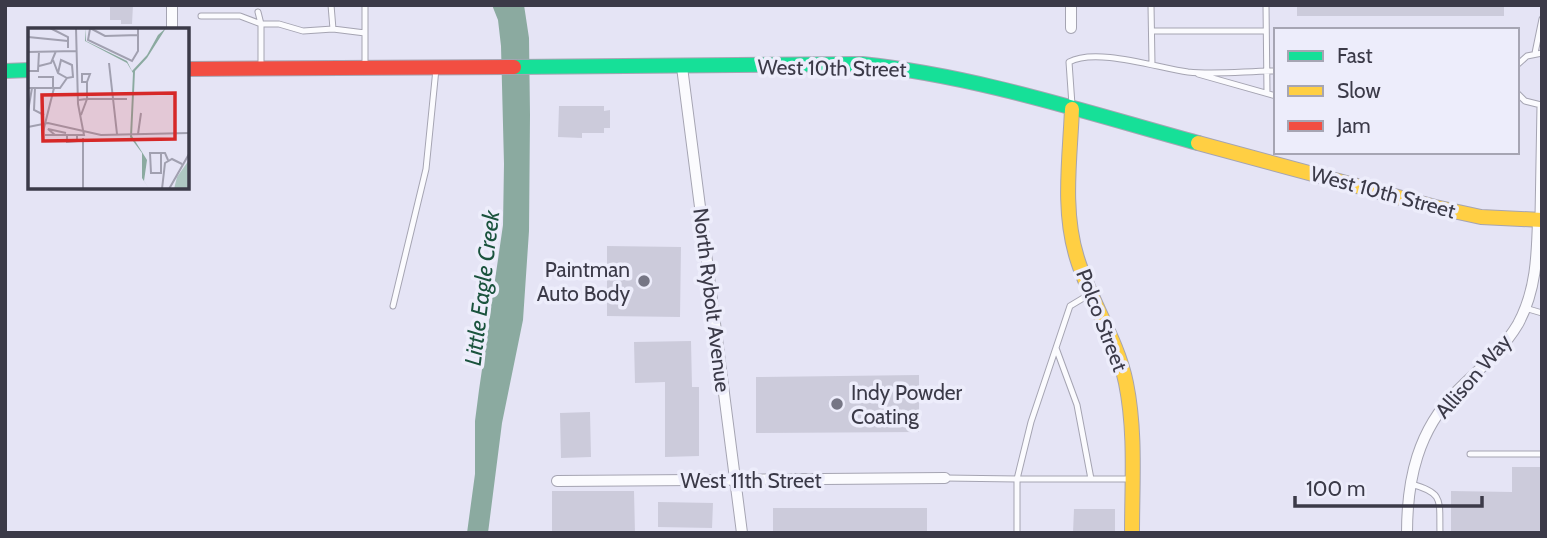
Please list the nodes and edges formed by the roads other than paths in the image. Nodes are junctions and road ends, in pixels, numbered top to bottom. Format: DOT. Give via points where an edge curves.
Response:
graph roads {
  1 [pos="172,5"];
  2 [pos="331,5"];
  3 [pos="365,5"];
  4 [pos="1071,5"];
  5 [pos="1151,5"];
  6 [pos="1266,5"];
  7 [pos="258,12"];
  8 [pos="201,16"];
  9 [pos="1541,22"];
  10 [pos="261,24"];
  11 [pos="172,28"];
  12 [pos="1071,28"];
  13 [pos="333,29"];
  14 [pos="1152,30"];
  15 [pos="1266,32"];
  16 [pos="365,33"];
  17 [pos="1538,53"];
  18 [pos="1519,63"];
  19 [pos="1152,64"];
  20 [pos="682,66"];
  21 [pos="365,68"];
  22 [pos="436,68"];
  23 [pos="189,69"];
  24 [pos="261,69"];
  25 [pos="28,70"];
  26 [pos="5,71"];
  27 [pos="1266,71"];
  28 [pos="1274,71"];
  29 [pos="1189,72"];
  30 [pos="1266,93"];
  31 [pos="1274,95"];
  32 [pos="1519,95"];
  33 [pos="1541,106"];
  34 [pos="1072,108"];
  35 [pos="1540,220"];
  36 [pos="1091,293"];
  37 [pos="393,306"];
  38 [pos="1525,307"];
  39 [pos="1542,313"];
  40 [pos="1056,348"];
  41 [pos="1470,454"];
  42 [pos="1542,454"];
  43 [pos="945,478"];
  44 [pos="1017,479"];
  45 [pos="1091,479"];
  46 [pos="1132,479"];
  47 [pos="735,480"];
  48 [pos="557,481"];
  49 [pos="1410,484"];
  50 [pos="742,533"];
  51 [pos="1017,533"];
  52 [pos="1132,533"];
  53 [pos="1407,533"];
  54 [pos="1440,533"];
  1 -- 11 [label="street"];
  2 -- 13 [label="lane"];
  3 -- 16 [label="lane"];
  4 -- 12 [label="street"];
  5 -- 14 [label="lane"];
  6 -- 15 [label="lane"];
  7 -- 10 [label="lane"];
  8 -- 10 [label="lane" via="240,16"];
  9 -- 17 [label="lane"];
  10 -- 13 [label="lane" via="313,32"];
  10 -- 24 [label="lane"];
  13 -- 16 [label="lane"];
  14 -- 15 [label="lane"];
  14 -- 19 [label="lane"];
  15 -- 27 [label="lane"];
  16 -- 21 [label="lane"];
  17 -- 18 [label="lane"];
  19 -- 29 [label="lane"];
  19 -- 34 [label="lane" via="1076,58 1069,62"];
  20 -- 22 [label="main road, West 10th Street"];
  20 -- 34 [label="main road, West 10th Street" via="862,64 909,69"];
  20 -- 47 [label="street, North Rybolt Avenue"];
  21 -- 22 [label="main road, West 10th Street"];
  21 -- 24 [label="main road, West 10th Street"];
  22 -- 37 [label="lane" via="426,169"];
  23 -- 24 [label="main road, West 10th Street"];
  25 -- 26 [label="main road"];
  27 -- 28 [label="lane"];
  27 -- 29 [label="lane"];
  27 -- 30 [label="lane"];
  29 -- 30 [label="lane"];
  30 -- 31 [label="lane"];
  32 -- 33 [label="lane"];
  33 -- 35 [label="lane"];
  34 -- 35 [label="main road, West 10th Street" via="1435,207"];
  34 -- 36 [label="main road, Polco Street" via="1072,232"];
  35 -- 38 [label="street, Allison Way" via="1537,262"];
  36 -- 40 [label="lane" via="1070,306"];
  36 -- 46 [label="main road, Polco Street" via="1114,341 1128,392"];
  38 -- 39 [label="lane"];
  38 -- 49 [label="street, Allison Way" via="1509,338 1438,414 1422,443"];
  40 -- 44 [label="lane"];
  40 -- 45 [label="lane" via="1077,405"];
  41 -- 42 [label="lane"];
  43 -- 44 [label="lane"];
  43 -- 47 [label="street, West 11th Street"];
  44 -- 45 [label="lane"];
  44 -- 51 [label="lane"];
  45 -- 46 [label="lane"];
  46 -- 52 [label="main road, Polco Street"];
  47 -- 48 [label="street, West 11th Street"];
  47 -- 50 [label="street, North Rybolt Avenue"];
  49 -- 53 [label="street, Allison Way"];
  49 -- 54 [label="lane" via="1437,495"];
}
